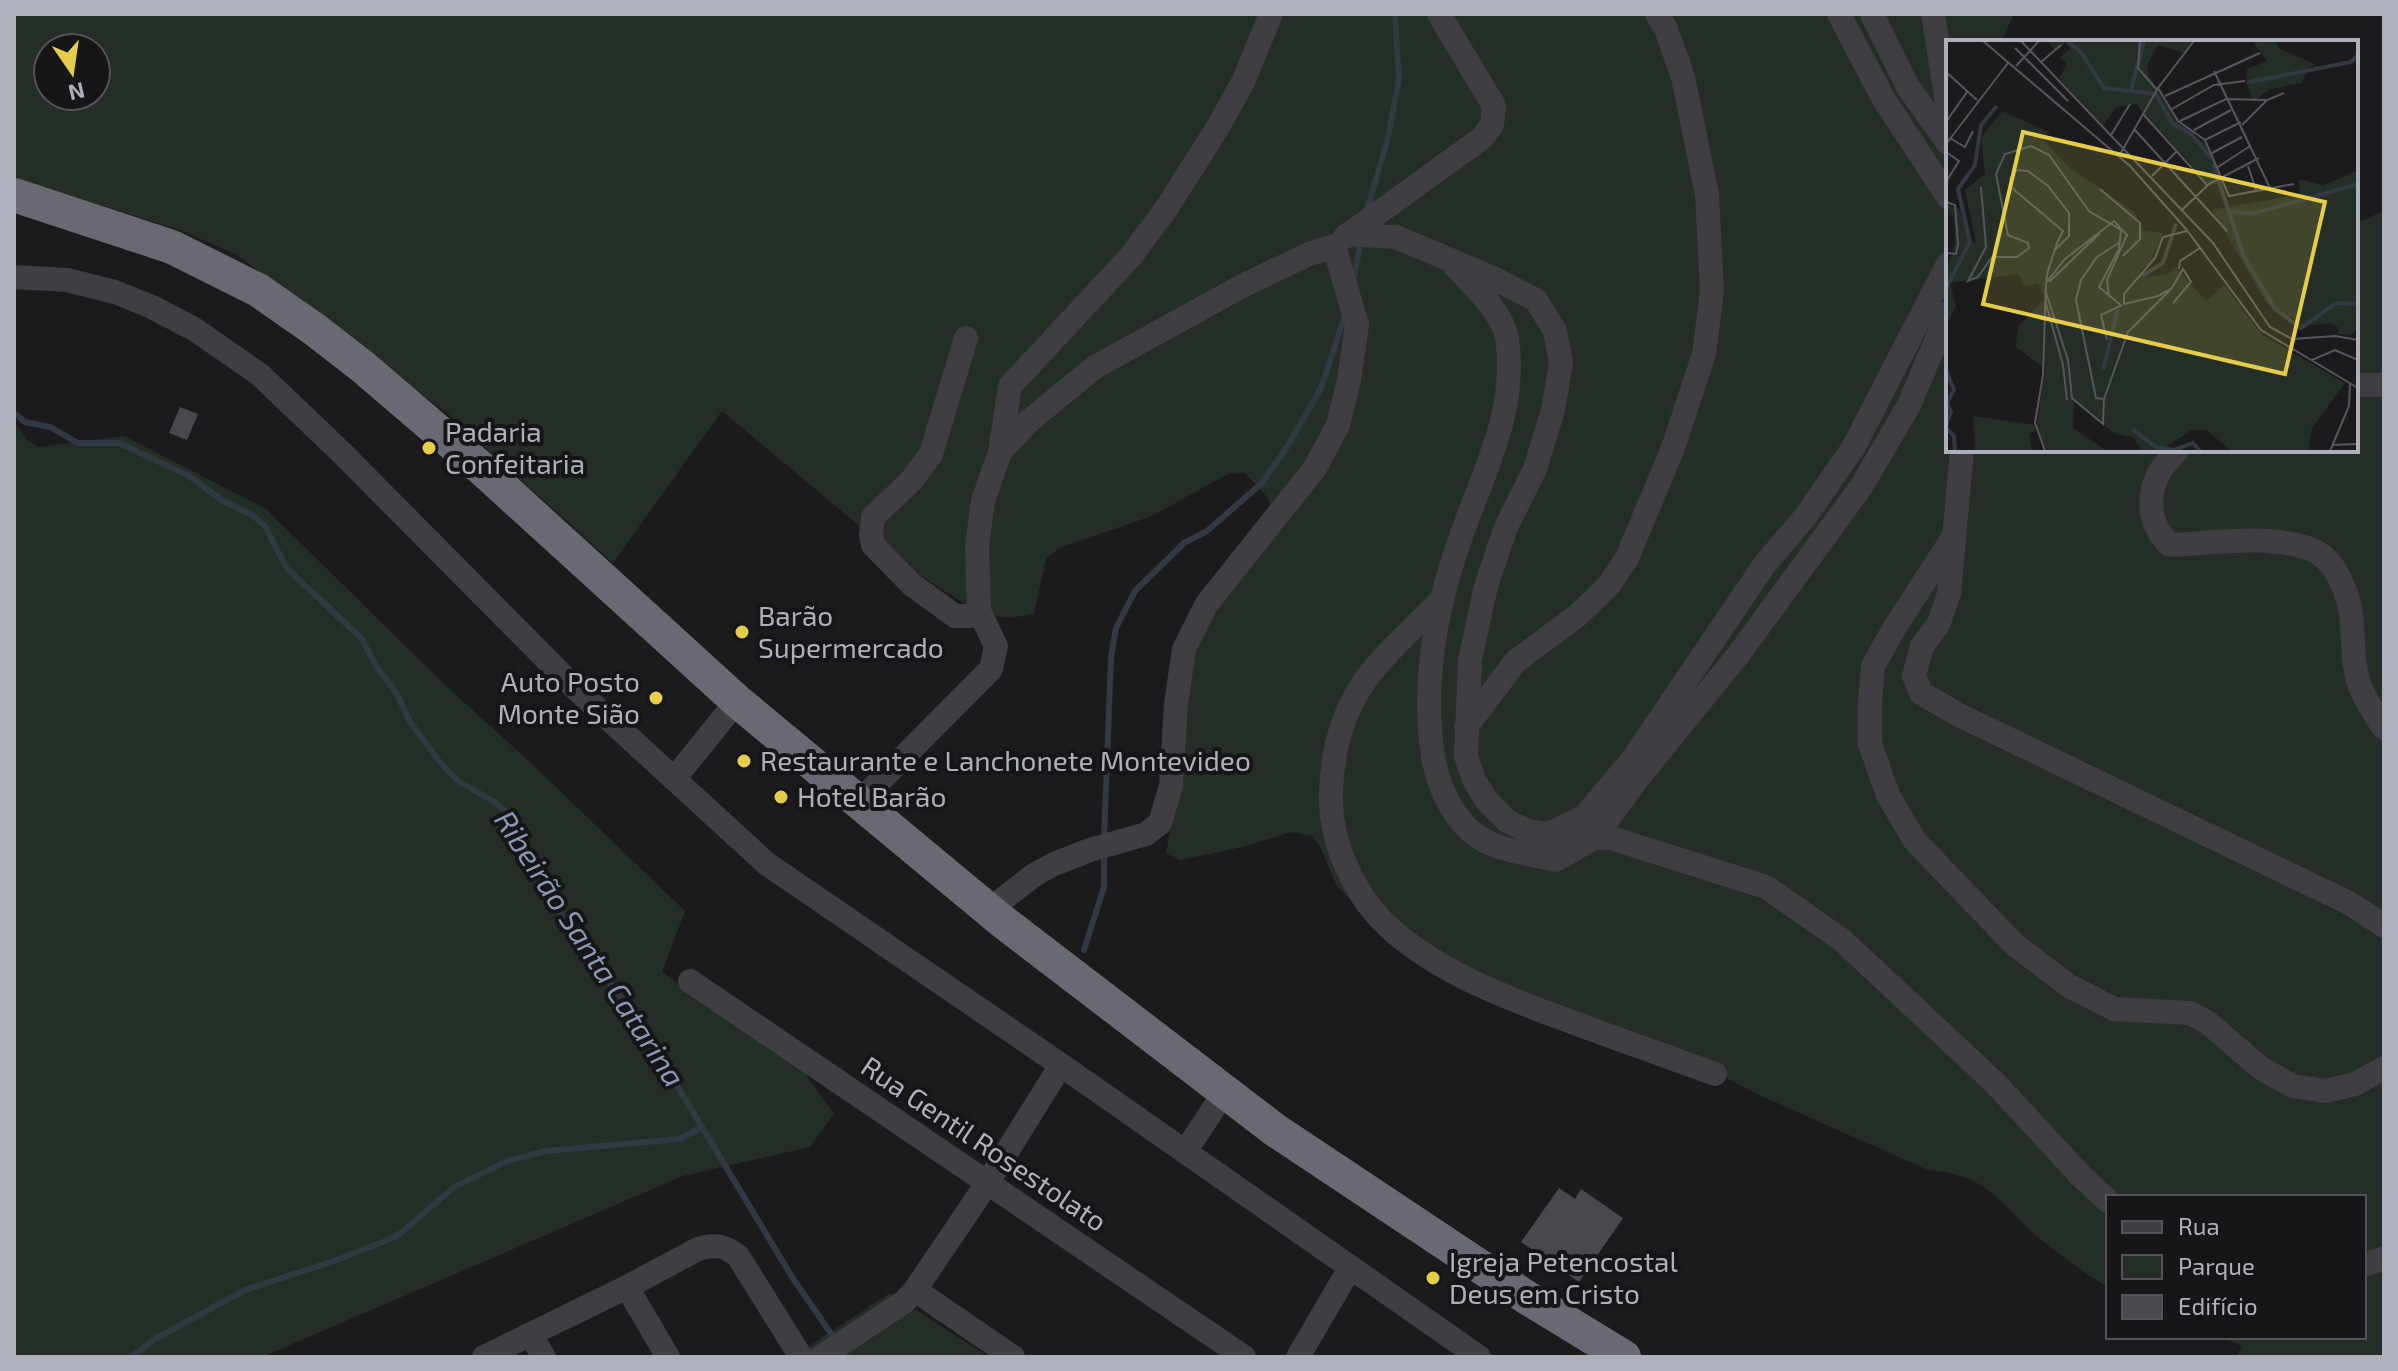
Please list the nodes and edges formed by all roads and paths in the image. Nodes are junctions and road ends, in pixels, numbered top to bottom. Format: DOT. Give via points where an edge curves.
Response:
graph roads {
  1 [pos="1271,14"];
  2 [pos="1439,14"];
  3 [pos="1657,14"];
  4 [pos="1839,14"];
  5 [pos="1872,14"];
  6 [pos="1933,14"];
  7 [pos="1946,96"];
  8 [pos="1946,140"];
  9 [pos="1946,194"];
  10 [pos="14,195"];
  11 [pos="1341,240"];
  12 [pos="1450,260"];
  13 [pos="1946,268"];
  14 [pos="14,277"];
  15 [pos="1946,318"];
  16 [pos="966,338"];
  17 [pos="2358,385"];
  18 [pos="2384,385"];
  19 [pos="1000,452"];
  20 [pos="1962,452"];
  21 [pos="2175,452"];
  22 [pos="1954,536"];
  23 [pos="1442,599"];
  24 [pos="979,611"];
  25 [pos="737,701"];
  26 [pos="1466,727"];
  27 [pos="2384,728"];
  28 [pos="674,779"];
  29 [pos="858,803"];
  30 [pos="1548,834"];
  31 [pos="1594,838"];
  32 [pos="989,910"];
  33 [pos="2384,926"];
  34 [pos="690,981"];
  35 [pos="1061,1065"];
  36 [pos="2384,1068"];
  37 [pos="1715,1074"];
  38 [pos="1225,1091"];
  39 [pos="1185,1152"];
  40 [pos="988,1182"];
  41 [pos="2106,1199"];
  42 [pos="1350,1268"];
  43 [pos="627,1287"];
  44 [pos="915,1290"];
  45 [pos="531,1336"];
  46 [pos="825,1354"];
  47 [pos="484,1357"];
  48 [pos="544,1357"];
  49 [pos="668,1357"];
  50 [pos="801,1357"];
  51 [pos="1013,1357"];
  52 [pos="1244,1357"];
  53 [pos="1298,1357"];
  54 [pos="1479,1357"];
  55 [pos="1624,1357"];
  1 -- 19 [label="street" via="1243,82 1166,209 1131,256 1010,386"];
  2 -- 11 [label="street" via="1494,106 1492,125 1482,138"];
  3 -- 26 [label="street" via="1683,77 1707,195 1712,291 1704,354 1673,448 1627,558 1577,616 1516,661"];
  4 -- 9 [label="street" via="1883,98"];
  5 -- 8 [label="street" via="1908,87"];
  6 -- 7 [label="street"];
  10 -- 25 [label="highway" via="172,247 258,290 314,329 481,468"];
  11 -- 12 [label="street" via="1396,237"];
  11 -- 19 [label="street" via="1244,285 1095,367"];
  11 -- 32 [label="street" via="1357,325 1338,425 1315,468 1206,605 1184,649 1171,786 1160,823 1146,834 1054,864"];
  12 -- 23 [label="street" via="1494,311 1506,334 1509,365 1500,431"];
  12 -- 26 [label="street" via="1536,300 1555,331 1561,363 1535,469 1506,527 1486,586 1470,660"];
  13 -- 30 [label="street" via="1882,396 1829,483 1765,564 1624,770 1584,817"];
  14 -- 28 [label="street" via="67,280 115,292 194,329 259,374 576,689"];
  15 -- 31 [label="street" via="1909,405 1861,487"];
  16 -- 24 [label="street" via="931,454 873,517 871,535 873,545 911,584 955,616"];
  17 -- 18 [label="street"];
  19 -- 24 [label="street" via="983,501 977,545"];
  20 -- 22 [label="street"];
  21 -- 27 [label="street" via="2158,475 2150,506 2157,533 2170,545 2270,542 2312,549 2333,566 2352,623 2359,688"];
  22 -- 33 [label="street" via="1949,594 1938,625 1922,646 1914,676 1921,693 2349,903"];
  22 -- 36 [label="street" via="1873,666 1870,744 1888,795 1915,841 2014,944 2069,986 2114,1009 2190,1013 2262,1069 2293,1086 2325,1091 2355,1084"];
  23 -- 31 [label="street" via="1427,699 1436,772 1454,813 1480,838 1555,860"];
  23 -- 37 [label="street" via="1361,686 1343,722 1332,765 1330,808 1338,849 1360,892 1392,931 1446,969 1513,1000"];
  24 -- 29 [label="street" via="996,646 991,669"];
  25 -- 28 [label="street"];
  25 -- 29 [label="highway"];
  26 -- 30 [label="street" via="1466,756 1487,801 1507,821"];
  28 -- 35 [label="street" via="767,864"];
  29 -- 32 [label="highway"];
  30 -- 31 [label="street"];
  31 -- 41 [label="street" via="1611,838 1766,887 1842,940 1996,1084"];
  32 -- 38 [label="highway"];
  34 -- 40 [label="street, Rua Gentil Rosestolato"];
  35 -- 39 [label="street"];
  35 -- 40 [label="street"];
  38 -- 39 [label="street"];
  38 -- 55 [label="highway" via="1343,1177"];
  39 -- 42 [label="street"];
  40 -- 44 [label="street"];
  40 -- 52 [label="street, Rua Gentil Rosestolato"];
  42 -- 53 [label="street"];
  42 -- 54 [label="street"];
  43 -- 45 [label="street"];
  43 -- 49 [label="street"];
  43 -- 50 [label="street" via="698,1249 722,1246 738,1256"];
  44 -- 46 [label="street"];
  44 -- 51 [label="street"];
  45 -- 47 [label="street"];
  45 -- 48 [label="street"];
}
